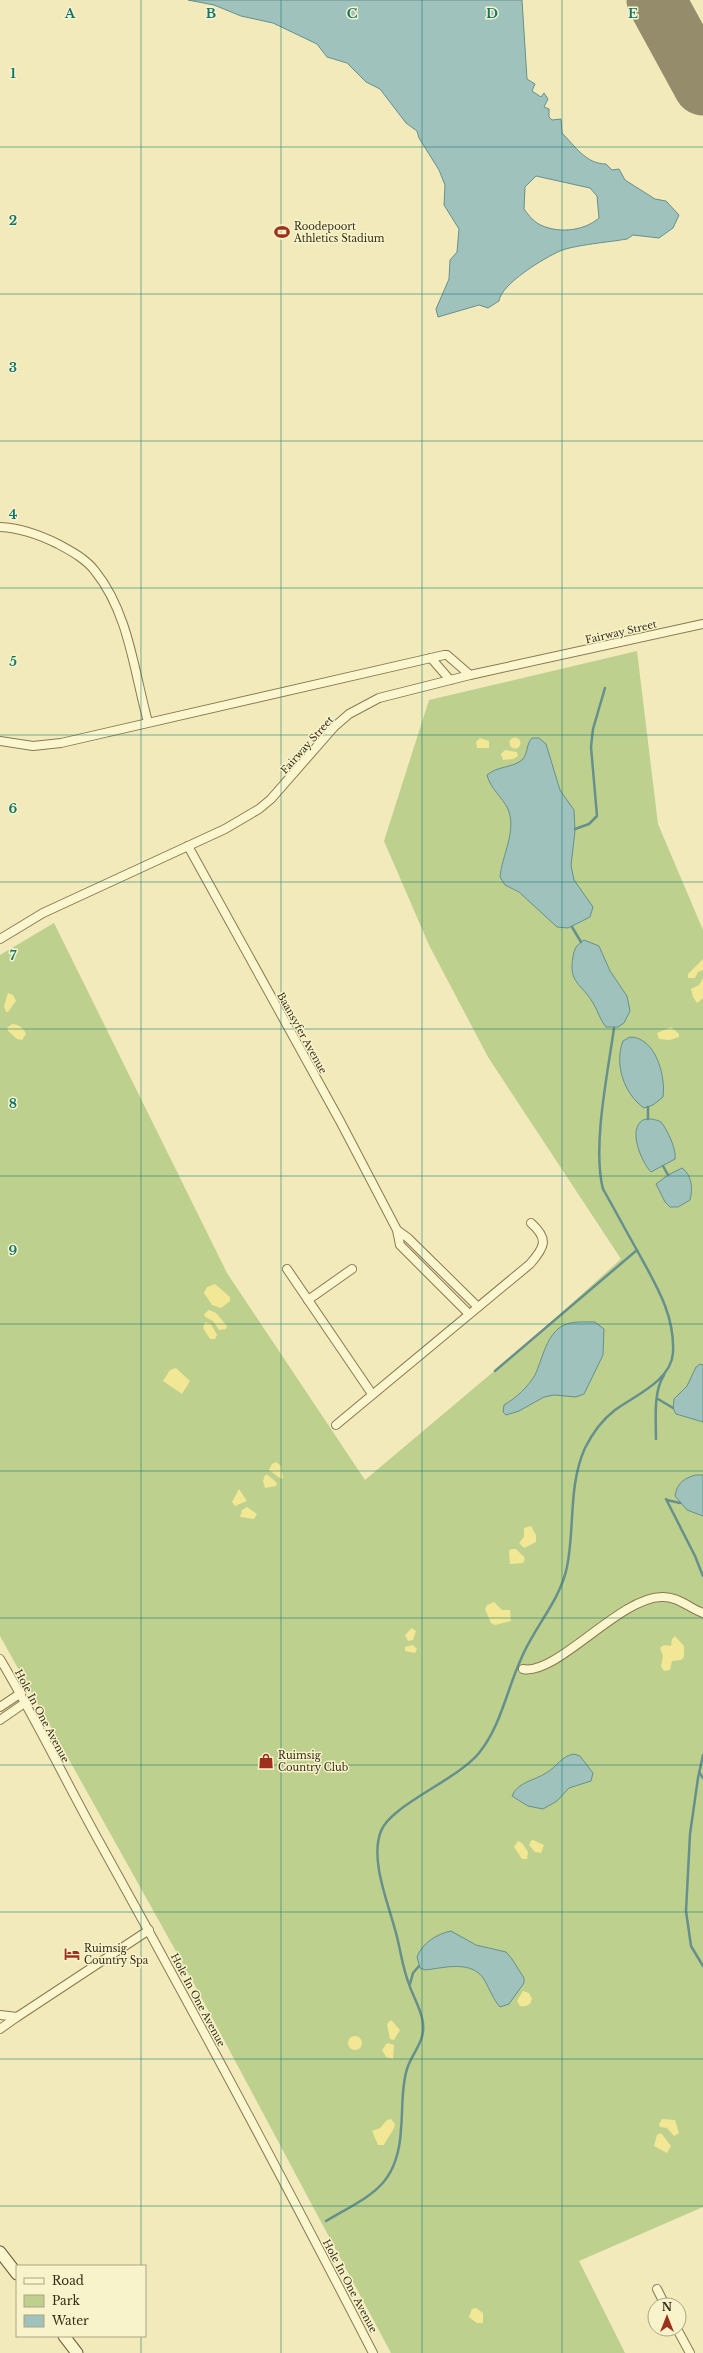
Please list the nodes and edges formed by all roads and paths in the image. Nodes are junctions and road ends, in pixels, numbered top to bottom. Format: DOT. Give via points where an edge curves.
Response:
graph roads {
  1 [pos="0,527"];
  2 [pos="703,624"];
  3 [pos="431,658"];
  4 [pos="470,675"];
  5 [pos="450,680"];
  6 [pos="148,722"];
  7 [pos="0,741"];
  8 [pos="188,846"];
  9 [pos="0,939"];
  10 [pos="532,1223"];
  11 [pos="397,1230"];
  12 [pos="436,1267"];
  13 [pos="287,1269"];
  14 [pos="352,1269"];
  15 [pos="428,1274"];
  16 [pos="308,1300"];
  17 [pos="478,1307"];
  18 [pos="469,1314"];
  19 [pos="372,1394"];
  20 [pos="336,1425"];
  21 [pos="703,1614"];
  22 [pos="0,1659"];
  23 [pos="524,1669"];
  24 [pos="21,1693"];
  25 [pos="26,1702"];
  26 [pos="0,1707"];
  27 [pos="0,1720"];
  28 [pos="149,1930"];
  29 [pos="0,2015"];
  30 [pos="17,2017"];
  31 [pos="0,2029"];
  32 [pos="0,2252"];
  33 [pos="16,2273"];
  34 [pos="657,2289"];
  35 [pos="661,2297"];
  36 [pos="65,2337"];
  37 [pos="681,2337"];
  38 [pos="77,2353"];
  39 [pos="373,2353"];
  40 [pos="690,2353"];
  1 -- 6 [label="street" via="21,530 48,539 77,556 95,571 120,614"];
  2 -- 4 [label="street, Fairway Street"];
  3 -- 4 [label="street" via="447,655"];
  3 -- 5 [label="street"];
  3 -- 6 [label="street"];
  4 -- 5 [label="street, Fairway Street"];
  5 -- 8 [label="street, Fairway Street" via="379,698 349,714 319,744 272,799 244,818"];
  6 -- 7 [label="street" via="61,743 33,746"];
  8 -- 9 [label="street, Fairway Street" via="43,913"];
  8 -- 11 [label="street, Baansyfer Avenue" via="340,1121"];
  10 -- 17 [label="street" via="542,1233 544,1240 539,1254"];
  11 -- 12 [label="street, Baansyfer Avenue"];
  11 -- 15 [label="street, Baansyfer Avenue" via="400,1245"];
  12 -- 15 [label="street"];
  12 -- 17 [label="street, Baansyfer Avenue"];
  13 -- 16 [label="street"];
  14 -- 16 [label="street"];
  15 -- 18 [label="street, Baansyfer Avenue"];
  16 -- 19 [label="street"];
  17 -- 18 [label="street"];
  18 -- 19 [label="street"];
  19 -- 20 [label="street"];
  21 -- 23 [label="street" via="677,1599 662,1596 649,1598 600,1627 547,1665 530,1671"];
  22 -- 24 [label="street, Hole In One Avenue"];
  24 -- 25 [label="street, Hole In One Avenue"];
  24 -- 26 [label="street"];
  25 -- 27 [label="street"];
  25 -- 28 [label="street, Hole In One Avenue" via="56,1764"];
  28 -- 30 [label="street"];
  28 -- 39 [label="street, Hole In One Avenue"];
  29 -- 30 [label="street"];
  30 -- 31 [label="street"];
  32 -- 33 [label="main road"];
  34 -- 35 [label="street"];
  36 -- 38 [label="main road"];
  37 -- 40 [label="street"];
}
